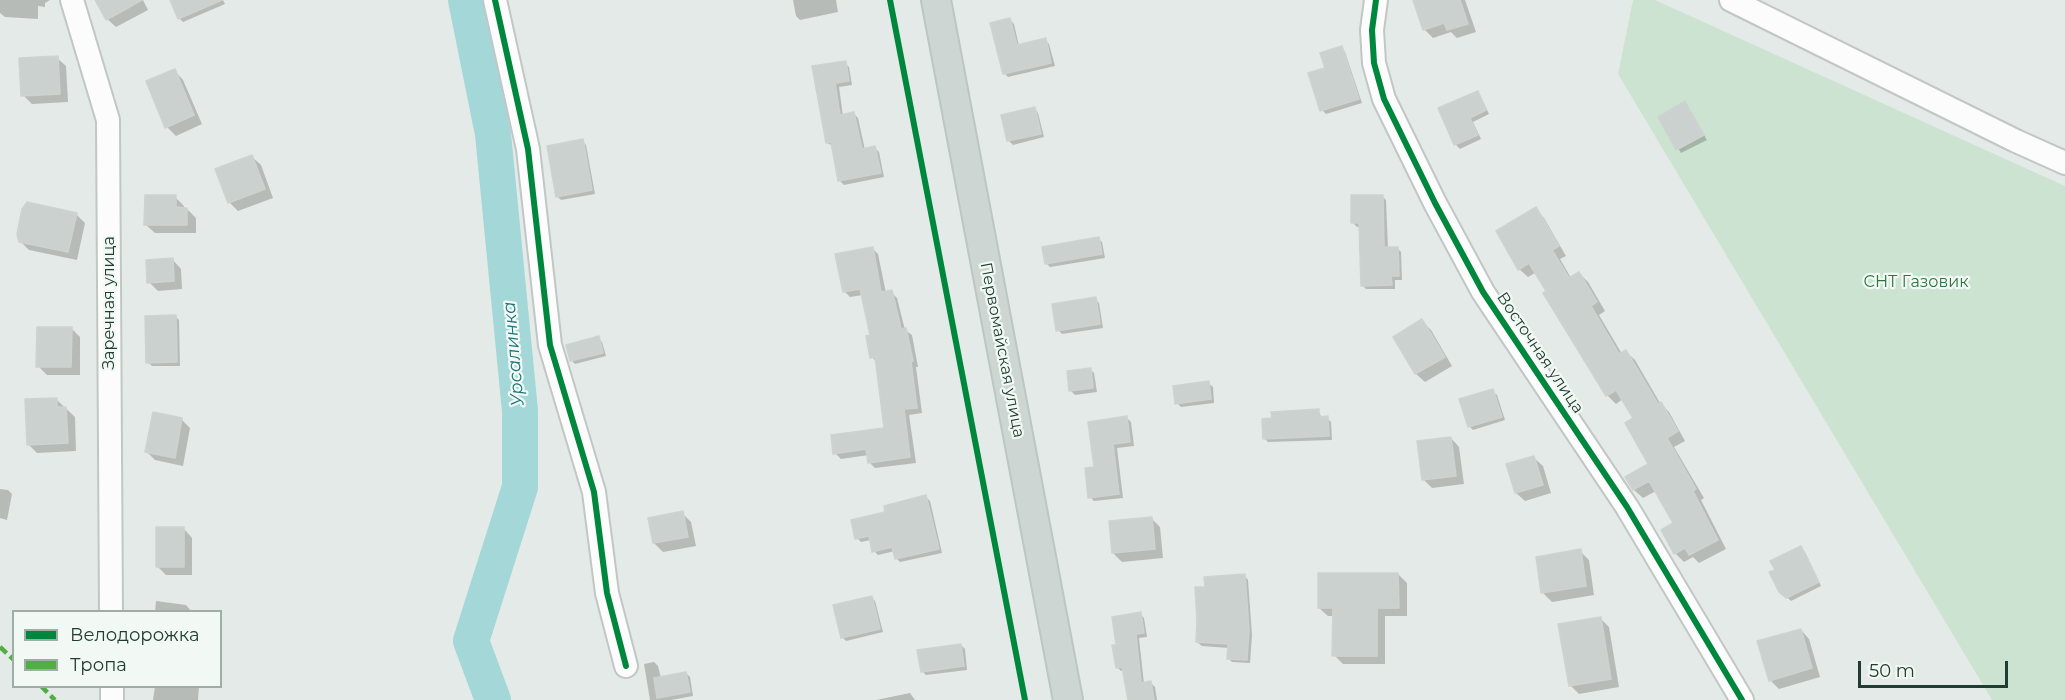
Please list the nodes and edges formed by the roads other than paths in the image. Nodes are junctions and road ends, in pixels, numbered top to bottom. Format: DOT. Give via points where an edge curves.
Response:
graph roads {
  1 [pos="72,0"];
  2 [pos="495,0"];
  3 [pos="936,0"];
  4 [pos="1376,0"];
  5 [pos="1731,0"];
  6 [pos="2065,163"];
  7 [pos="111,610"];
  8 [pos="626,666"];
  9 [pos="1068,700"];
  10 [pos="1742,700"];
  1 -- 7 [label="street, Заречная улица" via="108,120"];
  2 -- 8 [label="street" via="528,149 550,345 594,492 607,593"];
  3 -- 9 [label="main road, Первомайская улица"];
  4 -- 10 [label="street, Восточная улица" via="1372,30 1374,63 1384,99 1435,203 1483,292 1627,507"];
  5 -- 6 [label="street"];
}
